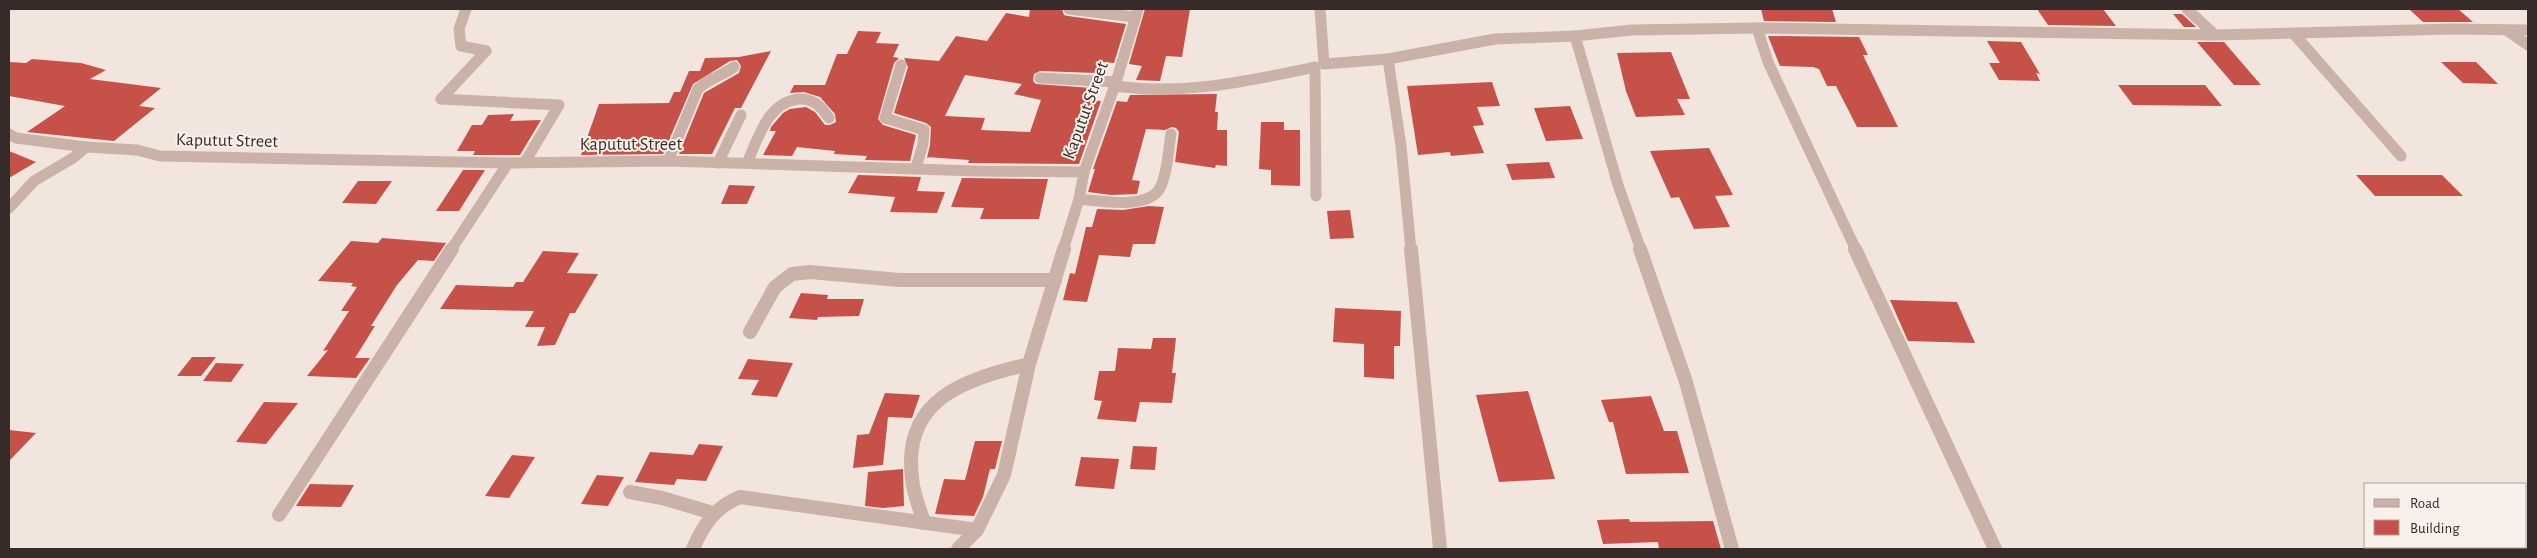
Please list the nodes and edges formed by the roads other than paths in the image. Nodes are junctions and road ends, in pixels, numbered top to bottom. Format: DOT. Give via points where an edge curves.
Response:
graph roads {
  1 [pos="466,9"];
  2 [pos="1069,9"];
  3 [pos="1320,9"];
  4 [pos="2187,9"];
  5 [pos="1136,13"];
  6 [pos="1757,28"];
  7 [pos="2528,30"];
  8 [pos="2509,32"];
  9 [pos="2294,34"];
  10 [pos="1575,36"];
  11 [pos="2216,36"];
  12 [pos="2528,45"];
  13 [pos="1388,60"];
  14 [pos="901,65"];
  15 [pos="1320,65"];
  16 [pos="734,67"];
  17 [pos="1040,78"];
  18 [pos="1115,84"];
  19 [pos="741,115"];
  20 [pos="829,118"];
  21 [pos="9,134"];
  22 [pos="1171,134"];
  23 [pos="86,147"];
  24 [pos="2401,156"];
  25 [pos="668,161"];
  26 [pos="526,162"];
  27 [pos="508,163"];
  28 [pos="718,163"];
  29 [pos="747,163"];
  30 [pos="916,168"];
  31 [pos="1084,172"];
  32 [pos="1316,196"];
  33 [pos="1079,199"];
  34 [pos="9,208"];
  35 [pos="1055,280"];
  36 [pos="750,332"];
  37 [pos="1029,364"];
  38 [pos="630,492"];
  39 [pos="712,513"];
  40 [pos="279,515"];
  41 [pos="924,524"];
  42 [pos="977,530"];
  43 [pos="693,549"];
  44 [pos="958,549"];
  45 [pos="1440,549"];
  46 [pos="1732,549"];
  47 [pos="1994,549"];
  1 -- 26 [label="street" via="459,29 461,46 486,51 441,100 559,104"];
  2 -- 5 [label="street"];
  3 -- 15 [label="street"];
  4 -- 11 [label="street"];
  5 -- 18 [label="street, Kaputut Street"];
  6 -- 10 [label="street" via="1632,30"];
  6 -- 11 [label="street"];
  6 -- 47 [label="street" via="1768,62"];
  7 -- 8 [label="street"];
  8 -- 9 [label="street" via="2453,29"];
  8 -- 12 [label="street"];
  9 -- 11 [label="street"];
  9 -- 24 [label="street"];
  10 -- 13 [label="street" via="1495,39"];
  10 -- 46 [label="street" via="1618,185 1686,382"];
  13 -- 15 [label="street"];
  13 -- 45 [label="street" via="1401,146"];
  14 -- 30 [label="street" via="885,118 889,122 924,130"];
  15 -- 18 [label="street" via="1182,90 1152,90"];
  15 -- 32 [label="street"];
  16 -- 25 [label="street" via="721,77 707,80 698,89"];
  17 -- 18 [label="street"];
  18 -- 31 [label="street, Kaputut Street"];
  19 -- 28 [label="street"];
  20 -- 29 [label="street" via="819,105 808,99 784,102 766,121"];
  21 -- 23 [label="street, Kaputut Street" via="16,138"];
  22 -- 33 [label="street" via="1160,189 1153,198 1134,202"];
  23 -- 27 [label="street, Kaputut Street" via="137,150 160,156"];
  23 -- 34 [label="street" via="34,181"];
  25 -- 26 [label="street, Kaputut Street"];
  25 -- 28 [label="street, Kaputut Street"];
  26 -- 27 [label="street, Kaputut Street"];
  27 -- 40 [label="street"];
  28 -- 29 [label="street, Kaputut Street"];
  29 -- 30 [label="street, Kaputut Street"];
  30 -- 31 [label="street, Kaputut Street"];
  31 -- 33 [label="street"];
  33 -- 35 [label="street"];
  35 -- 36 [label="street" via="880,280 810,272 792,274 775,287"];
  35 -- 37 [label="street"];
  37 -- 41 [label="street" via="980,376 947,394 926,412 916,428 911,472"];
  37 -- 42 [label="street" via="1004,476"];
  38 -- 39 [label="street" via="665,497 676,504"];
  39 -- 41 [label="street" via="740,496"];
  39 -- 43 [label="street"];
  41 -- 42 [label="street"];
  42 -- 44 [label="street"];
}
